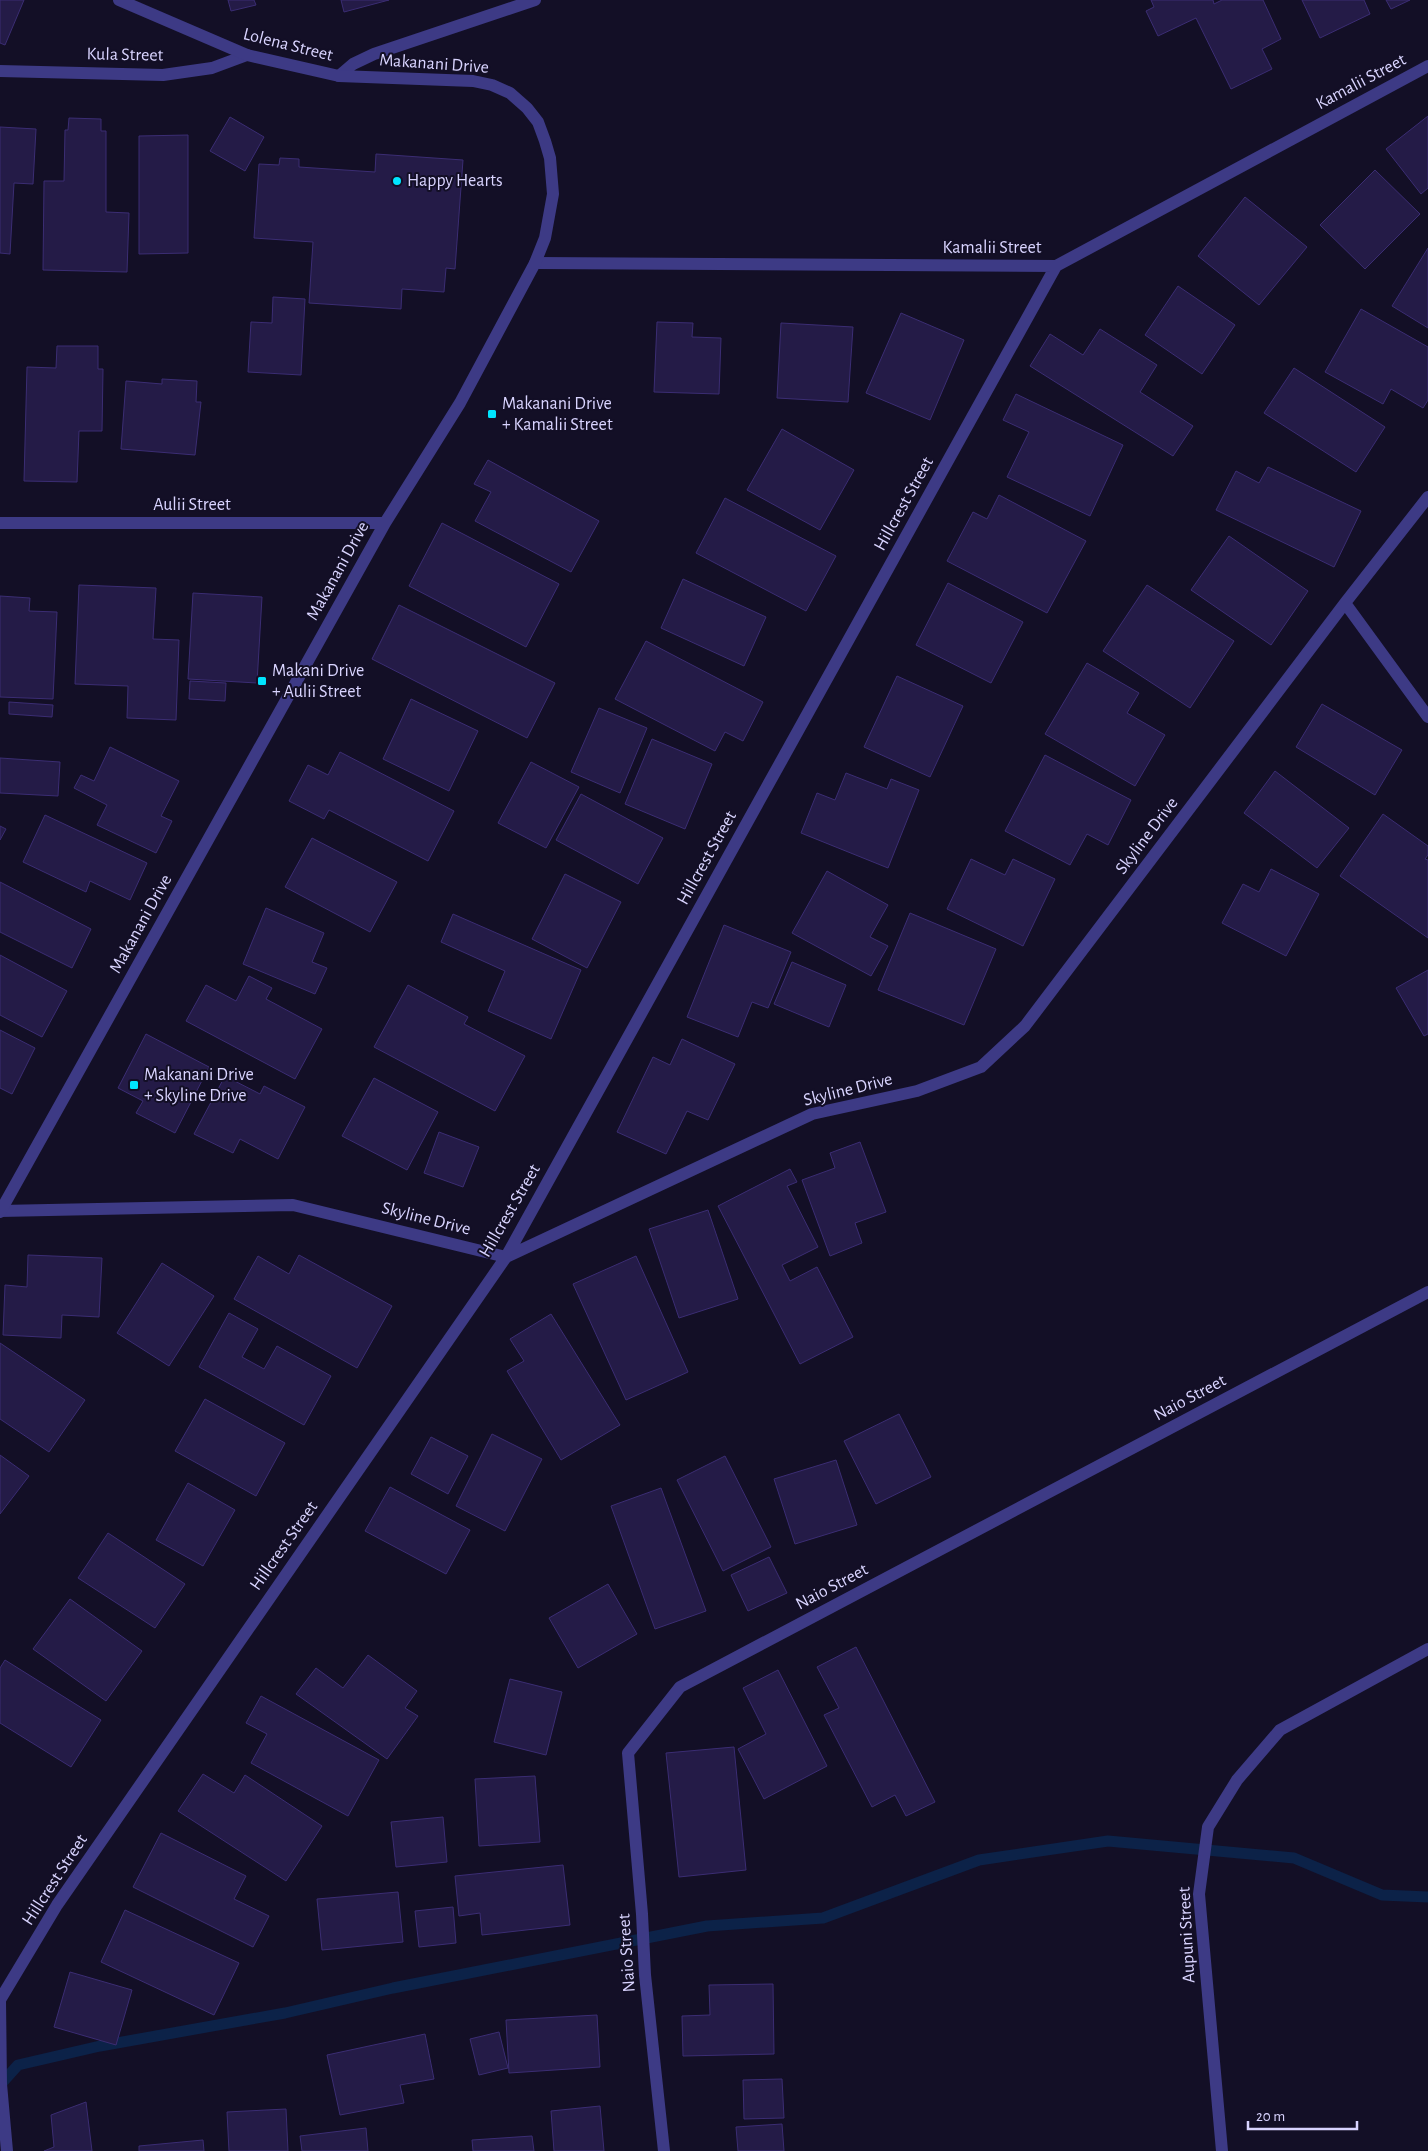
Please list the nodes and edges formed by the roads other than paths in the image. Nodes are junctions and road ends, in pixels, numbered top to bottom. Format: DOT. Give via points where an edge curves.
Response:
graph roads {
  1 [pos="119,0"];
  2 [pos="535,0"];
  3 [pos="247,55"];
  4 [pos="1428,66"];
  5 [pos="0,70"];
  6 [pos="339,76"];
  7 [pos="535,263"];
  8 [pos="1056,266"];
  9 [pos="1428,497"];
  10 [pos="0,523"];
  11 [pos="385,523"];
  12 [pos="1345,603"];
  13 [pos="1428,717"];
  14 [pos="0,1211"];
  15 [pos="506,1257"];
  16 [pos="1428,1292"];
  17 [pos="1428,1649"];
  18 [pos="1,2084"];
  19 [pos="7,2151"];
  20 [pos="664,2151"];
  21 [pos="1222,2151"];
  1 -- 3 [label="street, Lolena Street"];
  2 -- 6 [label="street" via="374,54 353,64"];
  3 -- 5 [label="street, Kula Street" via="212,68 163,75"];
  3 -- 6 [label="street, Lolena Street"];
  4 -- 8 [label="street, Kamalii Street"];
  6 -- 7 [label="street, Makanani Drive" via="473,81 510,93 526,108 538,122 550,158 552,176 549,217"];
  7 -- 8 [label="street, Kamalii Street"];
  7 -- 11 [label="street, Makanani Drive" via="460,403"];
  8 -- 15 [label="street, Hillcrest Street"];
  9 -- 12 [label="street, Skyline Drive"];
  10 -- 11 [label="street, Aulii Street"];
  11 -- 14 [label="street, Makanani Drive"];
  12 -- 13 [label="street"];
  12 -- 15 [label="street, Skyline Drive" via="1025,1026 981,1066 917,1090 812,1114"];
  14 -- 15 [label="street, Skyline Drive" via="293,1205"];
  15 -- 18 [label="street, Hillcrest Street" via="57,1905 0,2000"];
  16 -- 20 [label="street, Naio Street" via="680,1687 628,1753 645,1975"];
  17 -- 21 [label="street, Aupuni Street" via="1280,1730 1237,1780 1208,1827 1199,1894"];
  18 -- 19 [label="street, Hillcrest Street"];
}
